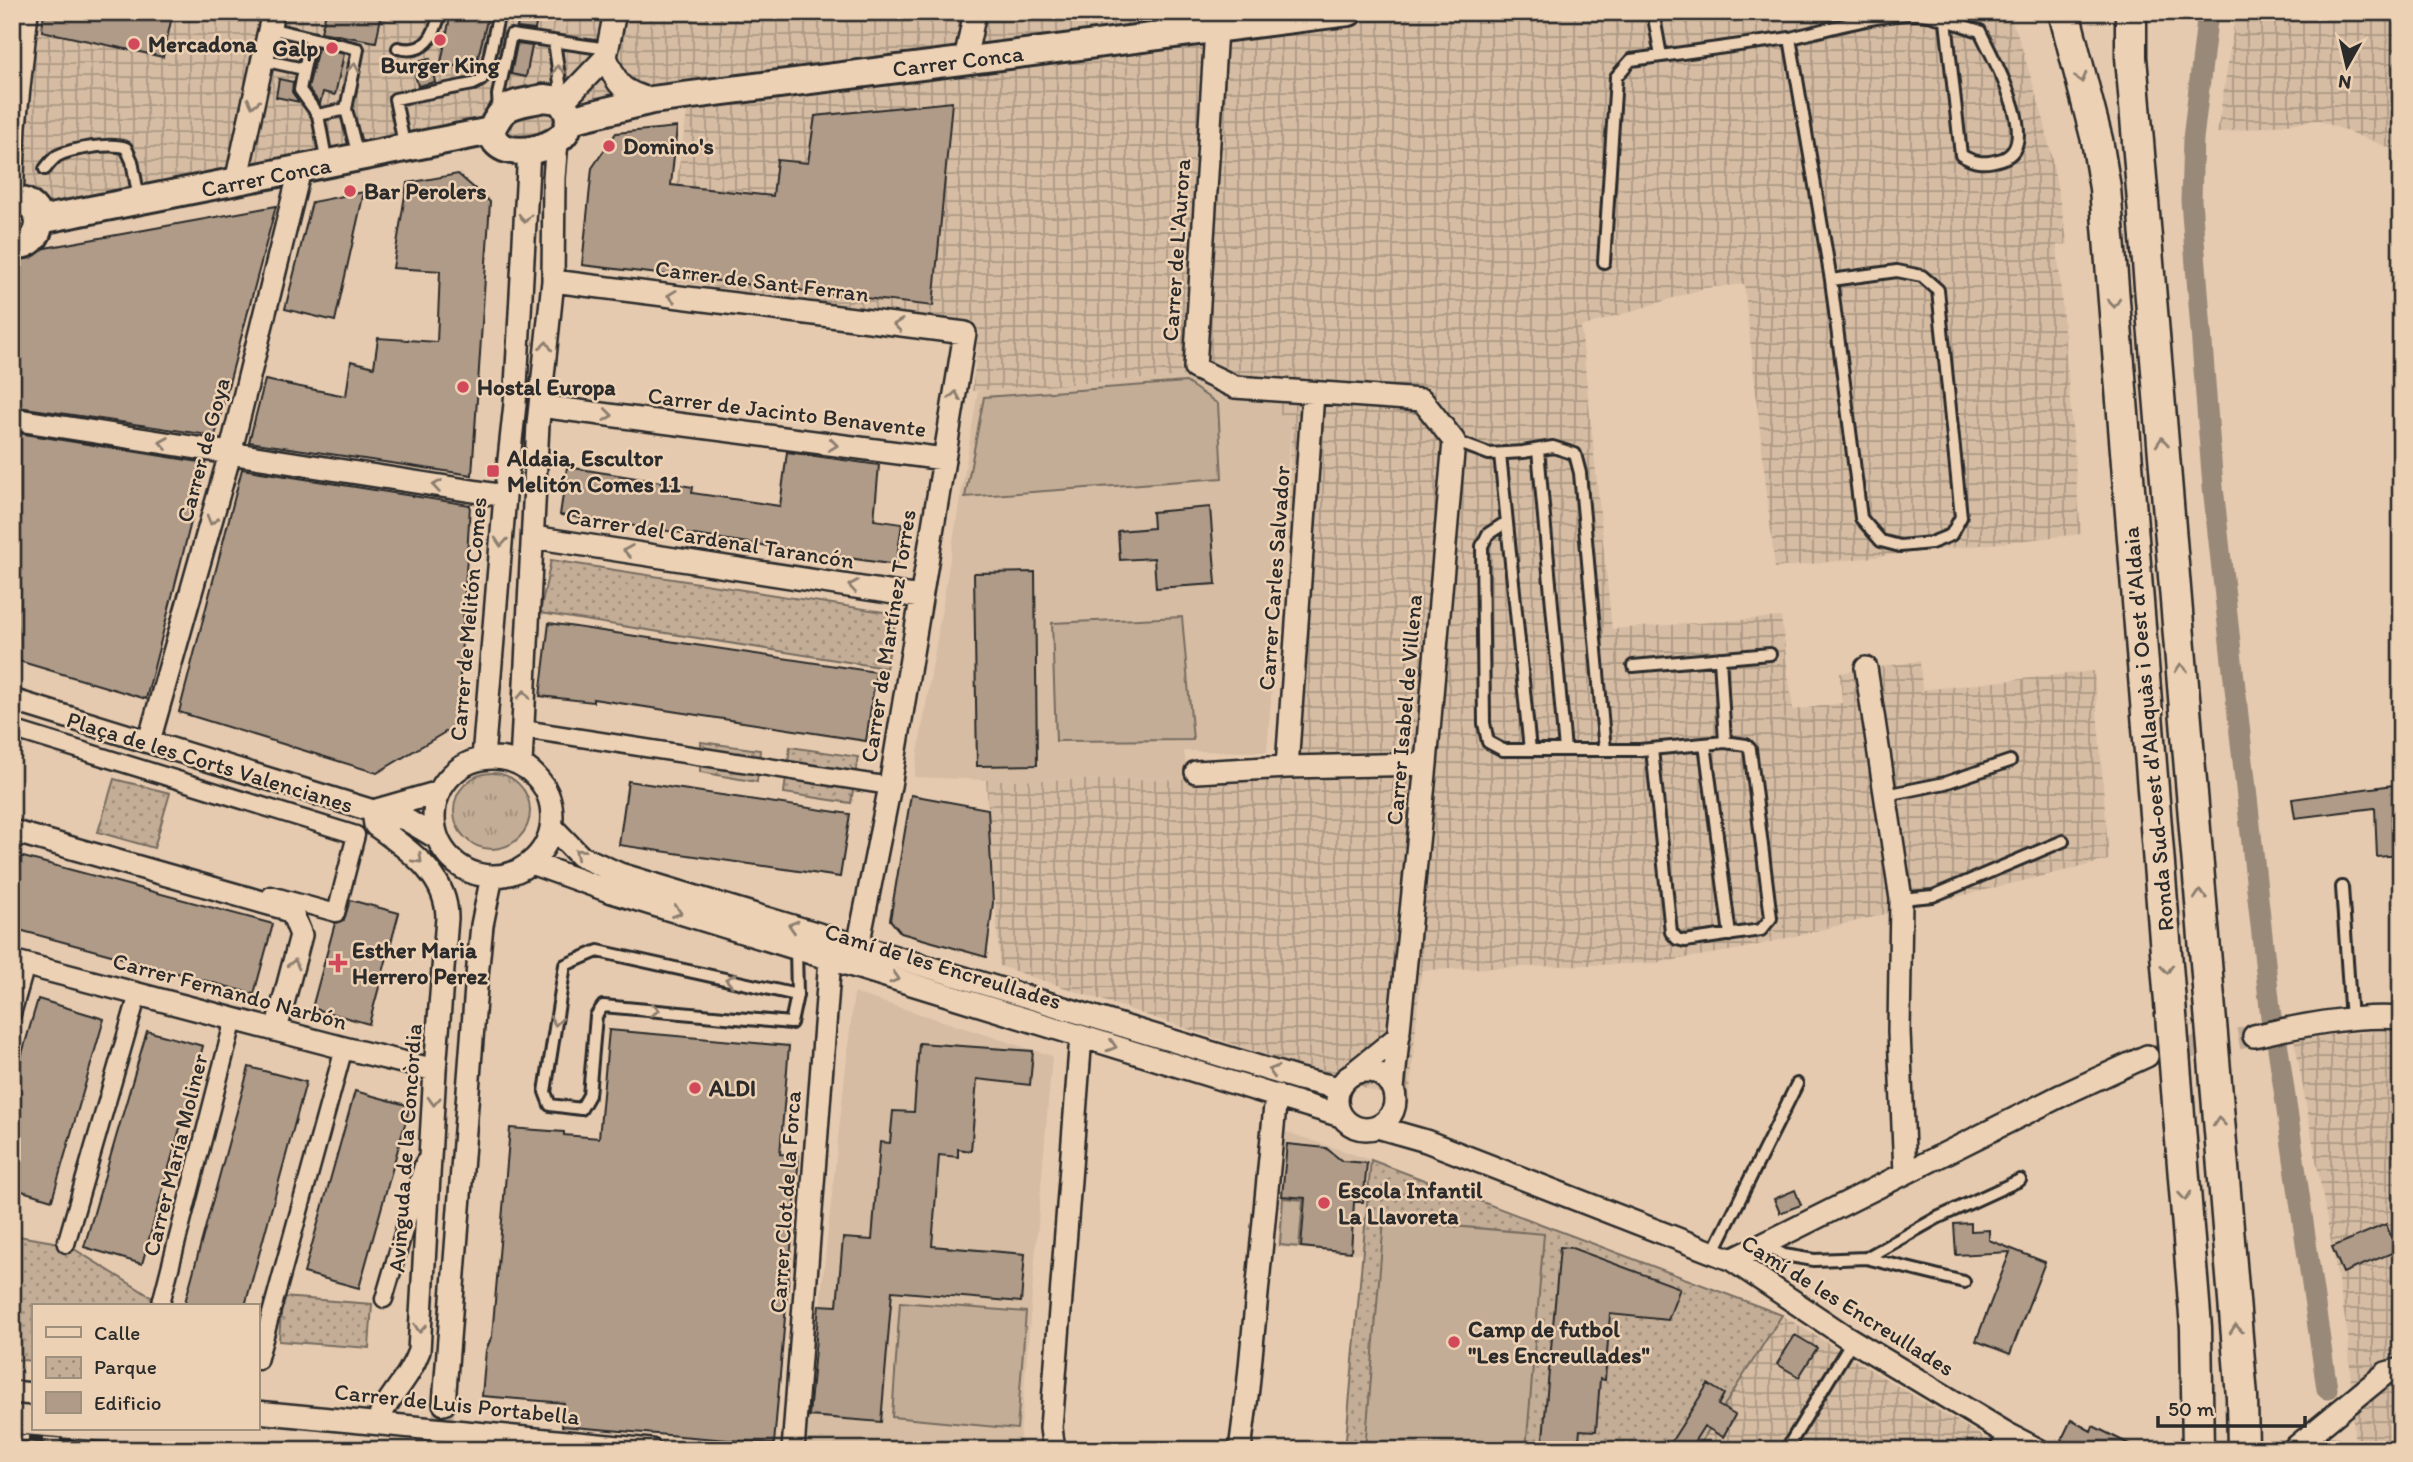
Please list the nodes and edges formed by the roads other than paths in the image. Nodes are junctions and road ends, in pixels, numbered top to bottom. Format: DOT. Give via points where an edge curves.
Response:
graph roads {
  1 [pos="27,12"];
  2 [pos="440,12"];
  3 [pos="499,12"];
  4 [pos="615,12"];
  5 [pos="975,12"];
  6 [pos="1349,12"];
  7 [pos="1653,12"];
  8 [pos="2064,12"];
  9 [pos="2131,12"];
  10 [pos="271,20"];
  11 [pos="1946,21"];
  12 [pos="1216,29"];
  13 [pos="311,38"];
  14 [pos="1790,38"];
  15 [pos="554,41"];
  16 [pos="398,48"];
  17 [pos="607,53"];
  18 [pos="1661,56"];
  19 [pos="262,60"];
  20 [pos="965,60"];
  21 [pos="304,69"];
  22 [pos="652,100"];
  23 [pos="346,108"];
  24 [pos="318,115"];
  25 [pos="562,116"];
  26 [pos="495,122"];
  27 [pos="405,149"];
  28 [pos="529,150"];
  29 [pos="359,158"];
  30 [pos="327,165"];
  31 [pos="45,169"];
  32 [pos="300,170"];
  33 [pos="236,182"];
  34 [pos="12,200"];
  35 [pos="139,201"];
  36 [pos="40,220"];
  37 [pos="12,245"];
  38 [pos="1604,262"];
  39 [pos="1831,280"];
  40 [pos="553,281"];
  41 [pos="965,333"];
  42 [pos="1313,393"];
  43 [pos="540,406"];
  44 [pos="12,419"];
  45 [pos="1454,441"];
  46 [pos="1538,450"];
  47 [pos="230,454"];
  48 [pos="1500,454"];
  49 [pos="944,460"];
  50 [pos="505,496"];
  51 [pos="1505,523"];
  52 [pos="533,537"];
  53 [pos="920,597"];
  54 [pos="1770,654"];
  55 [pos="1720,658"];
  56 [pos="1633,666"];
  57 [pos="1866,668"];
  58 [pos="12,701"];
  59 [pos="12,729"];
  60 [pos="523,729"];
  61 [pos="149,741"];
  62 [pos="1725,742"];
  63 [pos="1705,744"];
  64 [pos="1651,749"];
  65 [pos="1530,750"];
  66 [pos="1565,750"];
  67 [pos="1605,750"];
  68 [pos="483,758"];
  69 [pos="2010,761"];
  70 [pos="521,764"];
  71 [pos="1426,764"];
  72 [pos="1287,767"];
  73 [pos="1196,772"];
  74 [pos="890,786"];
  75 [pos="439,792"];
  76 [pos="1885,795"];
  77 [pos="373,811"];
  78 [pos="12,825"];
  79 [pos="552,827"];
  80 [pos="12,831"];
  81 [pos="437,838"];
  82 [pos="2063,841"];
  83 [pos="531,863"];
  84 [pos="492,876"];
  85 [pos="2343,887"];
  86 [pos="1901,899"];
  87 [pos="1730,935"];
  88 [pos="858,946"];
  89 [pos="796,948"];
  90 [pos="830,959"];
  91 [pos="19,963"];
  92 [pos="138,994"];
  93 [pos="797,995"];
  94 [pos="12,1014"];
  95 [pos="2401,1018"];
  96 [pos="234,1019"];
  97 [pos="2351,1020"];
  98 [pos="276,1030"];
  99 [pos="1081,1036"];
  100 [pos="1399,1036"];
  101 [pos="2254,1036"];
  102 [pos="344,1048"];
  103 [pos="2147,1055"];
  104 [pos="435,1070"];
  105 [pos="1346,1081"];
  106 [pos="1797,1084"];
  107 [pos="1276,1095"];
  108 [pos="1394,1095"];
  109 [pos="1341,1116"];
  110 [pos="1377,1127"];
  111 [pos="432,1133"];
  112 [pos="1426,1141"];
  113 [pos="1905,1173"];
  114 [pos="2020,1180"];
  115 [pos="66,1244"];
  116 [pos="1763,1244"];
  117 [pos="1723,1257"];
  118 [pos="1866,1258"];
  119 [pos="1964,1282"];
  120 [pos="384,1299"];
  121 [pos="161,1303"];
  122 [pos="1852,1341"];
  123 [pos="259,1357"];
  124 [pos="2401,1369"];
  125 [pos="12,1392"];
  126 [pos="32,1394"];
  127 [pos="444,1404"];
  128 [pos="259,1412"];
  129 [pos="377,1422"];
  130 [pos="2000,1442"];
  131 [pos="651,1450"];
  132 [pos="793,1450"];
  133 [pos="1057,1450"];
  134 [pos="1240,1450"];
  135 [pos="1786,1450"];
  136 [pos="2039,1450"];
  137 [pos="2198,1450"];
  138 [pos="2243,1450"];
  139 [pos="2292,1450"];
  1 -- 34 [label="street"];
  2 -- 16 [label="lane" via="429,42 408,50"];
  3 -- 27 [label="lane" via="481,80 395,99"];
  4 -- 17 [label="street"];
  5 -- 20 [label="street"];
  6 -- 12 [label="street, Carrer Conca"];
  7 -- 18 [label="lane"];
  8 -- 137 [label="main road, Ronda Sud-oest d'Alaquàs i Oest d'Aldaia, one-way" via="2105,188 2193,1287"];
  138 -- 9 [label="main road, Ronda Sud-oest d'Alaquàs i Oest d'Aldaia, one-way" via="2138,149"];
  10 -- 13 [label="lane"];
  10 -- 19 [label="street"];
  11 -- 11 [label="lane" via="1961,155 1986,164 2007,158 2016,146 2019,130 2011,95 1980,31"];
  11 -- 14 [label="lane" via="1899,14"];
  12 -- 20 [label="street, Carrer Conca"];
  12 -- 42 [label="street, Carrer de L'Aurora" via="1195,368 1235,387"];
  13 -- 21 [label="lane"];
  23 -- 13 [label="lane, one-way" via="358,48"];
  14 -- 18 [label="lane"];
  14 -- 39 [label="lane"];
  15 -- 17 [label="lane"];
  25 -- 15 [label="lane, one-way"];
  15 -- 26 [label="lane" via="511,34"];
  17 -- 22 [label="street" via="614,79 628,93"];
  17 -- 25 [label="street"];
  18 -- 38 [label="lane" via="1631,60 1616,77"];
  19 -- 21 [label="lane"];
  19 -- 33 [label="street, one-way"];
  20 -- 22 [label="street, Carrer Conca"];
  21 -- 24 [label="lane" via="300,90"];
  22 -- 25 [label="street, Carrer Conca"];
  23 -- 24 [label="lane"];
  23 -- 29 [label="lane"];
  24 -- 30 [label="lane"];
  25 -- 26 [label="street, Carrer Conca" via="544,98 509,106"];
  25 -- 28 [label="street"];
  25 -- 40 [label="street" via="554,178"];
  26 -- 27 [label="street, Carrer Conca"];
  26 -- 28 [label="street" via="496,142 509,150"];
  27 -- 29 [label="street, Carrer Conca"];
  28 -- 50 [label="street, Carrer de Melitón Comes, one-way" via="515,404"];
  29 -- 30 [label="street, Carrer Conca"];
  30 -- 32 [label="street, Carrer Conca"];
  31 -- 35 [label="lane" via="57,156 103,144 119,145 126,148 132,161"];
  32 -- 33 [label="street, Carrer Conca"];
  32 -- 47 [label="street, Carrer de Goya"];
  33 -- 35 [label="street, Carrer Conca"];
  34 -- 36 [label="street" via="27,202"];
  35 -- 36 [label="street, Carrer Conca"];
  36 -- 37 [label="street" via="32,241"];
  39 -- 39 [label="lane" via="1897,271 1922,276 1938,290 1961,517 1951,535 1931,543 1900,545 1881,541 1861,519"];
  41 -- 40 [label="street, Carrer de Sant Ferran, one-way"];
  43 -- 40 [label="street, one-way"];
  49 -- 41 [label="street, Carrer de Martínez Torres, one-way"];
  42 -- 45 [label="street, Carrer de L'Aurora" via="1422,400"];
  42 -- 72 [label="street, Carrer Carles Salvador"];
  43 -- 49 [label="street, Carrer de Jacinto Benavente, one-way"];
  43 -- 52 [label="street"];
  47 -- 44 [label="street, one-way"];
  45 -- 48 [label="lane"];
  45 -- 71 [label="street, Carrer Isabel de Villena"];
  46 -- 48 [label="lane"];
  46 -- 66 [label="lane"];
  46 -- 67 [label="lane" via="1553,447 1575,454 1580,473"];
  50 -- 47 [label="street, one-way"];
  47 -- 61 [label="street, Carrer de Goya, one-way"];
  48 -- 51 [label="lane"];
  49 -- 53 [label="street, Carrer de Martínez Torres"];
  50 -- 68 [label="street, Carrer de Melitón Comes, one-way"];
  51 -- 65 [label="lane"];
  51 -- 65 [label="lane" via="1488,534 1482,546 1484,723 1488,742 1503,750"];
  53 -- 52 [label="street, Carrer del Cardenal Tarancón, one-way"];
  60 -- 52 [label="street, one-way"];
  53 -- 74 [label="street, Carrer de Martínez Torres"];
  54 -- 55 [label="lane"];
  55 -- 56 [label="lane"];
  55 -- 62 [label="lane"];
  57 -- 76 [label="street"];
  58 -- 61 [label="street, Plaça de les Corts Valencianes"];
  59 -- 78 [label="street, Plaça de les Corts Valencianes" via="356,835 336,913"];
  60 -- 70 [label="street"];
  60 -- 74 [label="street"];
  61 -- 77 [label="street, Plaça de les Corts Valencianes"];
  62 -- 63 [label="lane"];
  62 -- 87 [label="lane" via="1750,749 1771,918 1761,930"];
  63 -- 64 [label="lane"];
  63 -- 87 [label="lane"];
  64 -- 67 [label="lane"];
  64 -- 87 [label="lane" via="1671,932 1685,941"];
  65 -- 66 [label="lane"];
  66 -- 67 [label="lane"];
  68 -- 70 [label="street"];
  68 -- 75 [label="street" via="464,764"];
  69 -- 76 [label="lane" via="1945,783"];
  70 -- 79 [label="street" via="547,790 553,808"];
  71 -- 72 [label="street"];
  71 -- 100 [label="street, Carrer Isabel de Villena"];
  72 -- 73 [label="street"];
  74 -- 88 [label="street, Carrer de Martínez Torres"];
  75 -- 77 [label="street, Plaça de les Corts Valencianes"];
  75 -- 81 [label="street" via="434,807"];
  76 -- 86 [label="street"];
  77 -- 81 [label="street, Plaça de les Corts Valencianes" via="405,819"];
  77 -- 104 [label="street, Avinguda de la Concòrdia, one-way" via="375,825 433,875 447,906"];
  79 -- 83 [label="street" via="545,846"];
  88 -- 79 [label="street, Camí de les Encreullades, one-way" via="596,865 580,856"];
  98 -- 80 [label="street, one-way" via="301,935 293,915 284,908"];
  81 -- 84 [label="street" via="458,865"];
  82 -- 86 [label="lane" via="1933,896"];
  83 -- 84 [label="street"];
  83 -- 89 [label="street, Camí de les Encreullades, one-way"];
  84 -- 127 [label="street" via="476,988"];
  85 -- 97 [label="lane"];
  86 -- 113 [label="street" via="1899,1032"];
  105 -- 88 [label="street, Camí de les Encreullades, one-way" via="1298,1079"];
  89 -- 90 [label="street, Camí de les Encreullades"];
  89 -- 93 [label="lane"];
  90 -- 99 [label="street, Camí de les Encreullades, one-way"];
  90 -- 132 [label="street, Carrer Clot de la Forca"];
  91 -- 92 [label="street, Carrer Fernando Narbón"];
  91 -- 94 [label="street"];
  92 -- 96 [label="street, Carrer Fernando Narbón"];
  92 -- 115 [label="street"];
  93 -- 93 [label="lane, one-way" via="598,951 565,965 545,1092 550,1105 581,1109 589,1095 596,1016 603,1006 791,1023"];
  95 -- 97 [label="street"];
  96 -- 98 [label="street, Carrer Fernando Narbón"];
  96 -- 121 [label="street, Carrer María Moliner"];
  97 -- 101 [label="street"];
  98 -- 102 [label="street, Carrer Fernando Narbón"];
  99 -- 107 [label="street, Camí de les Encreullades, one-way"];
  99 -- 133 [label="street" via="1051,1428"];
  100 -- 105 [label="street"];
  100 -- 108 [label="street, Carrer Isabel de Villena"];
  102 -- 104 [label="street, Carrer Fernando Narbón"];
  102 -- 123 [label="street"];
  103 -- 113 [label="street"];
  104 -- 111 [label="street, Avinguda de la Concòrdia, one-way"];
  105 -- 108 [label="street" via="1371,1072 1388,1081"];
  105 -- 109 [label="street" via="1337,1097"];
  106 -- 117 [label="lane"];
  107 -- 109 [label="street, Camí de les Encreullades"];
  107 -- 134 [label="street"];
  108 -- 110 [label="street" via="1390,1117"];
  108 -- 112 [label="street"];
  109 -- 110 [label="street" via="1356,1128"];
  110 -- 112 [label="street, Camí de les Encreullades"];
  111 -- 120 [label="street"];
  111 -- 129 [label="street, Avinguda de la Concòrdia, one-way" via="419,1351 412,1370"];
  112 -- 117 [label="street, Camí de les Encreullades"];
  113 -- 116 [label="street"];
  114 -- 118 [label="lane" via="1937,1218"];
  116 -- 117 [label="street"];
  116 -- 118 [label="lane" via="1784,1255 1814,1260"];
  117 -- 122 [label="street, Camí de les Encreullades"];
  118 -- 119 [label="lane"];
  122 -- 130 [label="street, Camí de les Encreullades"];
  122 -- 135 [label="lane"];
  124 -- 139 [label="street" via="2386,1373"];
  125 -- 126 [label="street"];
  128 -- 129 [label="street, Carrer de Luis Portabella"];
  129 -- 131 [label="street, Carrer de Luis Portabella"];
  130 -- 136 [label="street, Camí de les Encreullades"];
}
